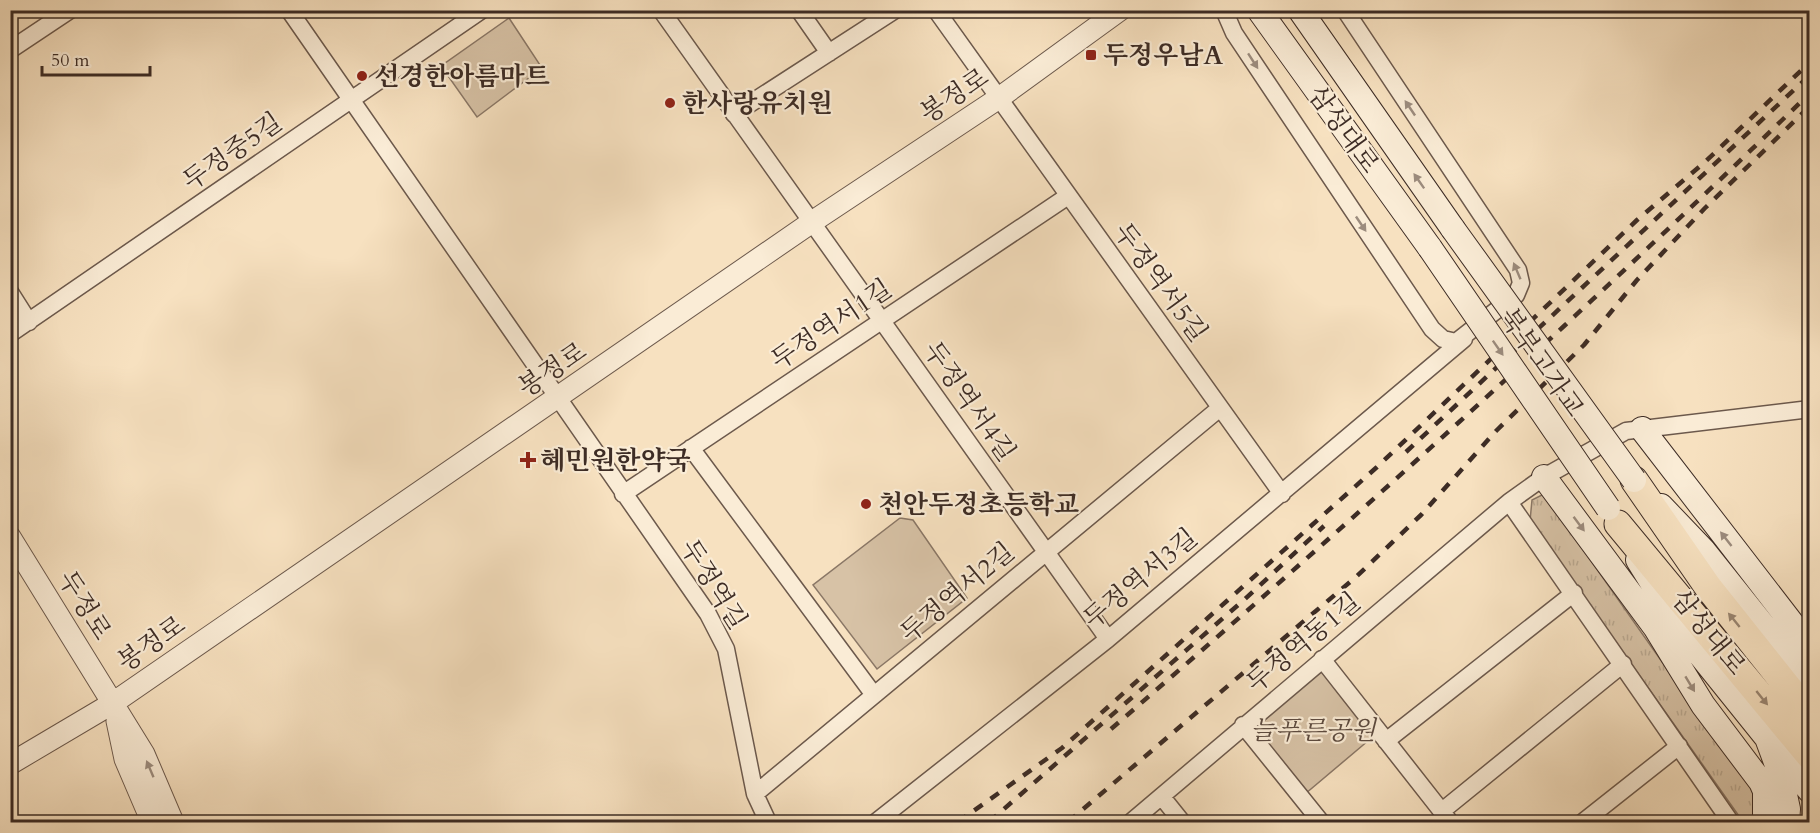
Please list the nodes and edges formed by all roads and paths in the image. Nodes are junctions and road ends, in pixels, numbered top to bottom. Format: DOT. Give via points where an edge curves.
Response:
graph roads {
  1 [pos="70,10"];
  2 [pos="289,10"];
  3 [pos="482,10"];
  4 [pos="661,10"];
  5 [pos="799,10"];
  6 [pos="895,10"];
  7 [pos="936,10"];
  8 [pos="1120,10"];
  9 [pos="1224,10"];
  10 [pos="1300,10"];
  11 [pos="1345,10"];
  12 [pos="1259,12"];
  13 [pos="10,50"];
  14 [pos="829,53"];
  15 [pos="999,98"];
  16 [pos="351,100"];
  17 [pos="734,114"];
  18 [pos="1068,195"];
  19 [pos="812,222"];
  20 [pos="1452,229"];
  21 [pos="1430,248"];
  22 [pos="10,292"];
  23 [pos="882,320"];
  24 [pos="29,322"];
  25 [pos="1432,329"];
  26 [pos="10,334"];
  27 [pos="1465,337"];
  28 [pos="1432,367"];
  29 [pos="559,397"];
  30 [pos="1220,408"];
  31 [pos="1809,409"];
  32 [pos="1634,430"];
  33 [pos="691,448"];
  34 [pos="1544,477"];
  35 [pos="1634,480"];
  36 [pos="623,494"];
  37 [pos="1282,494"];
  38 [pos="1509,502"];
  39 [pos="1613,516"];
  40 [pos="11,540"];
  41 [pos="1046,551"];
  42 [pos="1574,593"];
  43 [pos="1108,639"];
  44 [pos="1809,654"];
  45 [pos="1322,659"];
  46 [pos="1623,664"];
  47 [pos="1809,684"];
  48 [pos="874,695"];
  49 [pos="112,703"];
  50 [pos="1809,715"];
  51 [pos="1243,725"];
  52 [pos="1767,738"];
  53 [pos="1386,741"];
  54 [pos="1679,746"];
  55 [pos="1809,756"];
  56 [pos="10,764"];
  57 [pos="1809,791"];
  58 [pos="755,794"];
  59 [pos="1162,797"];
  60 [pos="1446,817"];
  61 [pos="148,821"];
  62 [pos="173,822"];
  63 [pos="768,822"];
  64 [pos="876,822"];
  65 [pos="1131,822"];
  66 [pos="1182,822"];
  67 [pos="1320,822"];
  68 [pos="1583,822"];
  69 [pos="1728,822"];
  70 [pos="1765,822"];
  71 [pos="1787,822"];
  1 -- 13 [label="street"];
  2 -- 16 [label="street, 두정역길"];
  3 -- 16 [label="street, 두정중5길"];
  4 -- 17 [label="street, 두정역서4길"];
  5 -- 14 [label="street"];
  6 -- 14 [label="street"];
  7 -- 15 [label="street, 두정역서5길"];
  8 -- 15 [label="street, 봉정로"];
  9 -- 25 [label="street, one-way" via="1234,33"];
  20 -- 10 [label="main road, 삼성대로, one-way"];
  27 -- 11 [label="street, 두정역서3길, one-way" via="1516,295 1521,283 1518,270"];
  12 -- 21 [label="main road, 삼성대로"];
  14 -- 17 [label="street"];
  15 -- 18 [label="street, 두정역서5길"];
  15 -- 19 [label="street, 봉정로"];
  16 -- 24 [label="street, 두정중5길"];
  16 -- 29 [label="street, 두정역길"];
  17 -- 19 [label="street, 두정역서4길"];
  18 -- 23 [label="street, 두정역서1길"];
  18 -- 30 [label="street, 두정역서5길"];
  19 -- 23 [label="street, 두정역서4길"];
  19 -- 29 [label="street, 봉정로"];
  20 -- 35 [label="main road, 북부고가교, bridge"];
  21 -- 39 [label="main road, 북부고가교, one-way, bridge"];
  22 -- 24 [label="street"];
  23 -- 33 [label="street, 두정역서1길"];
  23 -- 41 [label="street, 두정역서4길"];
  24 -- 26 [label="street, 두정중5길"];
  25 -- 27 [label="street" via="1443,339 1456,342"];
  25 -- 28 [label="street" via="1439,346"];
  27 -- 28 [label="street, 두정역서3길"];
  28 -- 37 [label="street, 두정역서3길"];
  29 -- 36 [label="street, 두정역길"];
  29 -- 49 [label="street, 봉정로"];
  30 -- 37 [label="street, 두정역서5길"];
  30 -- 41 [label="street, 두정역서2길"];
  31 -- 32 [label="street"];
  32 -- 34 [label="street, 두정역동1길"];
  44 -- 32 [label="main road, one-way" via="1797,630"];
  33 -- 36 [label="street, 두정역서1길"];
  33 -- 48 [label="street"];
  34 -- 38 [label="street, 두정역동1길"];
  34 -- 70 [label="main road, one-way" via="1655,627 1703,705 1761,782 1765,791"];
  35 -- 47 [label="main road, 북부고가교" via="1703,550"];
  50 -- 35 [label="highway, 삼성대로, one-way" via="1708,587"];
  36 -- 58 [label="street, 두정역길" via="708,614 726,650"];
  37 -- 43 [label="street, 두정역서3길"];
  38 -- 42 [label="street"];
  38 -- 45 [label="street, 두정역동1길"];
  39 -- 52 [label="main road, 북부고가교" via="1685,636"];
  39 -- 55 [label="highway, 삼성대로, one-way"];
  40 -- 49 [label="street, 두정로"];
  41 -- 43 [label="street, 두정역서4길"];
  41 -- 48 [label="street, 두정역서2길"];
  42 -- 46 [label="street"];
  42 -- 53 [label="street"];
  43 -- 64 [label="street, 두정역서3길"];
  45 -- 51 [label="street, 두정역동1길"];
  45 -- 53 [label="street"];
  46 -- 54 [label="street"];
  46 -- 60 [label="street"];
  48 -- 58 [label="street, 두정역서2길"];
  49 -- 56 [label="street, 봉정로"];
  49 -- 61 [label="street, 두정로" via="125,759"];
  62 -- 49 [label="street, 두정로, one-way" via="144,754"];
  51 -- 59 [label="street, 두정역동1길"];
  51 -- 67 [label="street"];
  52 -- 57 [label="main road, 북부고가교"];
  52 -- 71 [label="main road" via="1781,776"];
  53 -- 60 [label="street"];
  54 -- 68 [label="street"];
  54 -- 69 [label="street"];
  58 -- 63 [label="street, 두정역길"];
  59 -- 65 [label="street, 두정역동1길"];
  59 -- 66 [label="street"];
}
